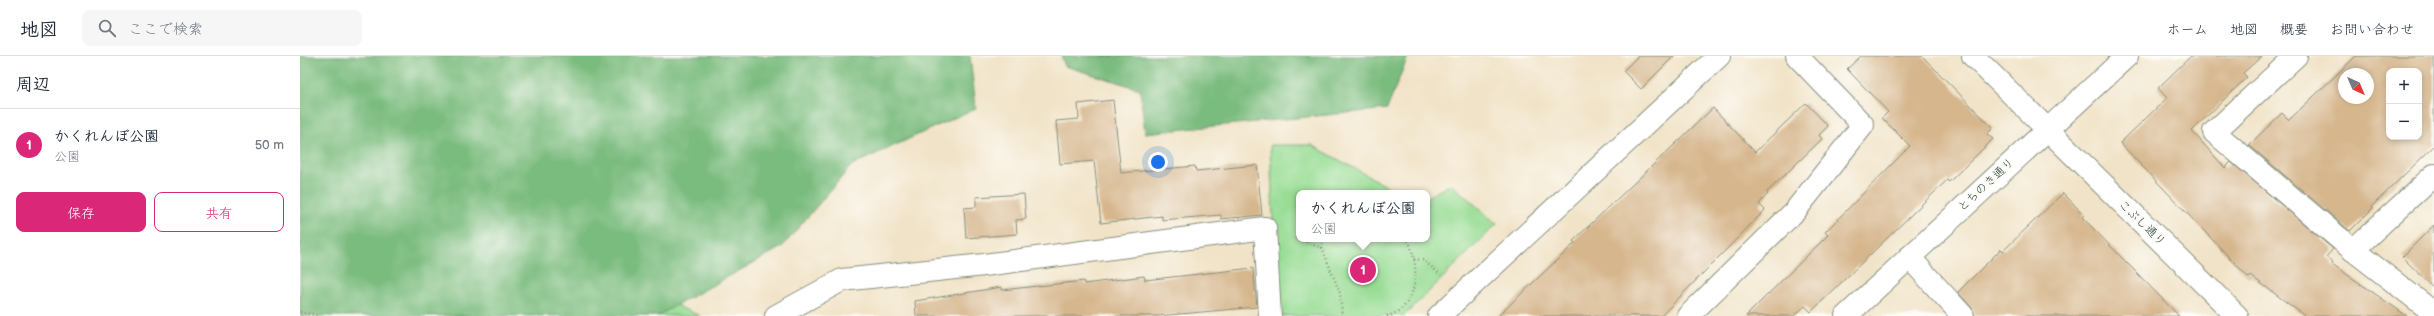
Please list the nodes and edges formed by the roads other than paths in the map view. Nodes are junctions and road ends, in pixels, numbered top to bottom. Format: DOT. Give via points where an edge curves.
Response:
graph roads {
  1 [pos="1719,56"];
  2 [pos="1797,56"];
  3 [pos="1973,56"];
  4 [pos="2127,56"];
  5 [pos="2296,56"];
  6 [pos="2048,130"];
  7 [pos="2434,175"];
  8 [pos="2353,250"];
  9 [pos="1909,257"];
  10 [pos="2434,313"];
  11 [pos="776,316"];
  12 [pos="1270,316"];
  13 [pos="1439,316"];
  14 [pos="1688,316"];
  15 [pos="1846,316"];
  16 [pos="1963,316"];
  17 [pos="2237,316"];
  1 -- 13 [label="street"];
  2 -- 14 [label="street" via="1862,125 1795,211"];
  3 -- 6 [label="street, こぶし通り"];
  4 -- 6 [label="street, とちのき通り"];
  5 -- 8 [label="street" via="2214,132"];
  6 -- 9 [label="street, とちのき通り"];
  6 -- 17 [label="street, こぶし通り"];
  7 -- 8 [label="street"];
  8 -- 10 [label="street"];
  9 -- 15 [label="street, とちのき通り"];
  9 -- 16 [label="street"];
  11 -- 12 [label="street" via="842,280 984,265 1265,228"];
}
